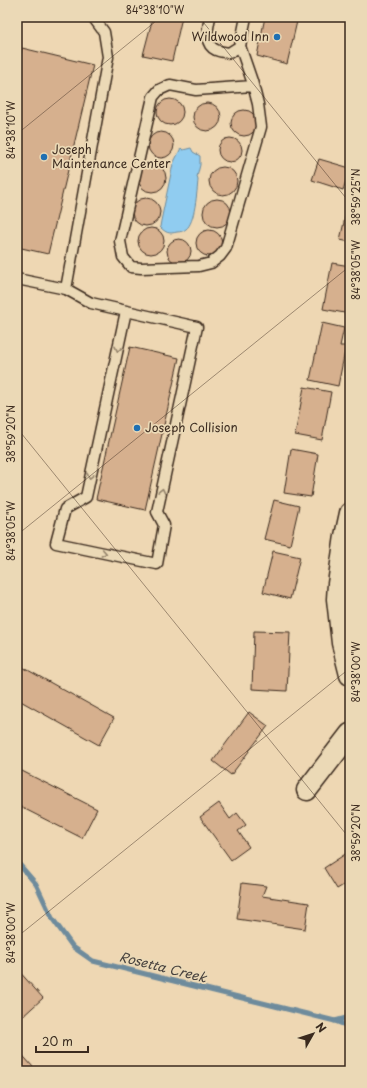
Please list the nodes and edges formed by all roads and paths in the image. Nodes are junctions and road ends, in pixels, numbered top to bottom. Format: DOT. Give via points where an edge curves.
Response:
graph roads {
  1 [pos="93,17"];
  2 [pos="210,17"];
  3 [pos="246,17"];
  4 [pos="240,46"];
  5 [pos="253,86"];
  6 [pos="17,279"];
  7 [pos="66,290"];
  8 [pos="126,311"];
  9 [pos="350,512"];
  10 [pos="350,675"];
  11 [pos="350,734"];
  12 [pos="307,790"];
  1 -- 7 [label="lane" via="104,32 108,57"];
  2 -- 4 [label="lane" via="208,42 216,50 229,52"];
  3 -- 4 [label="lane"];
  4 -- 5 [label="lane"];
  5 -- 5 [label="lane" via="261,128 226,248 211,263 199,266 131,267 124,257 120,241 153,97 159,90 170,85 196,90"];
  6 -- 7 [label="lane"];
  7 -- 8 [label="lane" via="91,303"];
  8 -- 8 [label="lane, one-way" via="86,496 65,509 56,543 157,564 164,525 157,512 197,327"];
  9 -- 10 [label="street" via="337,599 342,643"];
  11 -- 12 [label="street"];
}
